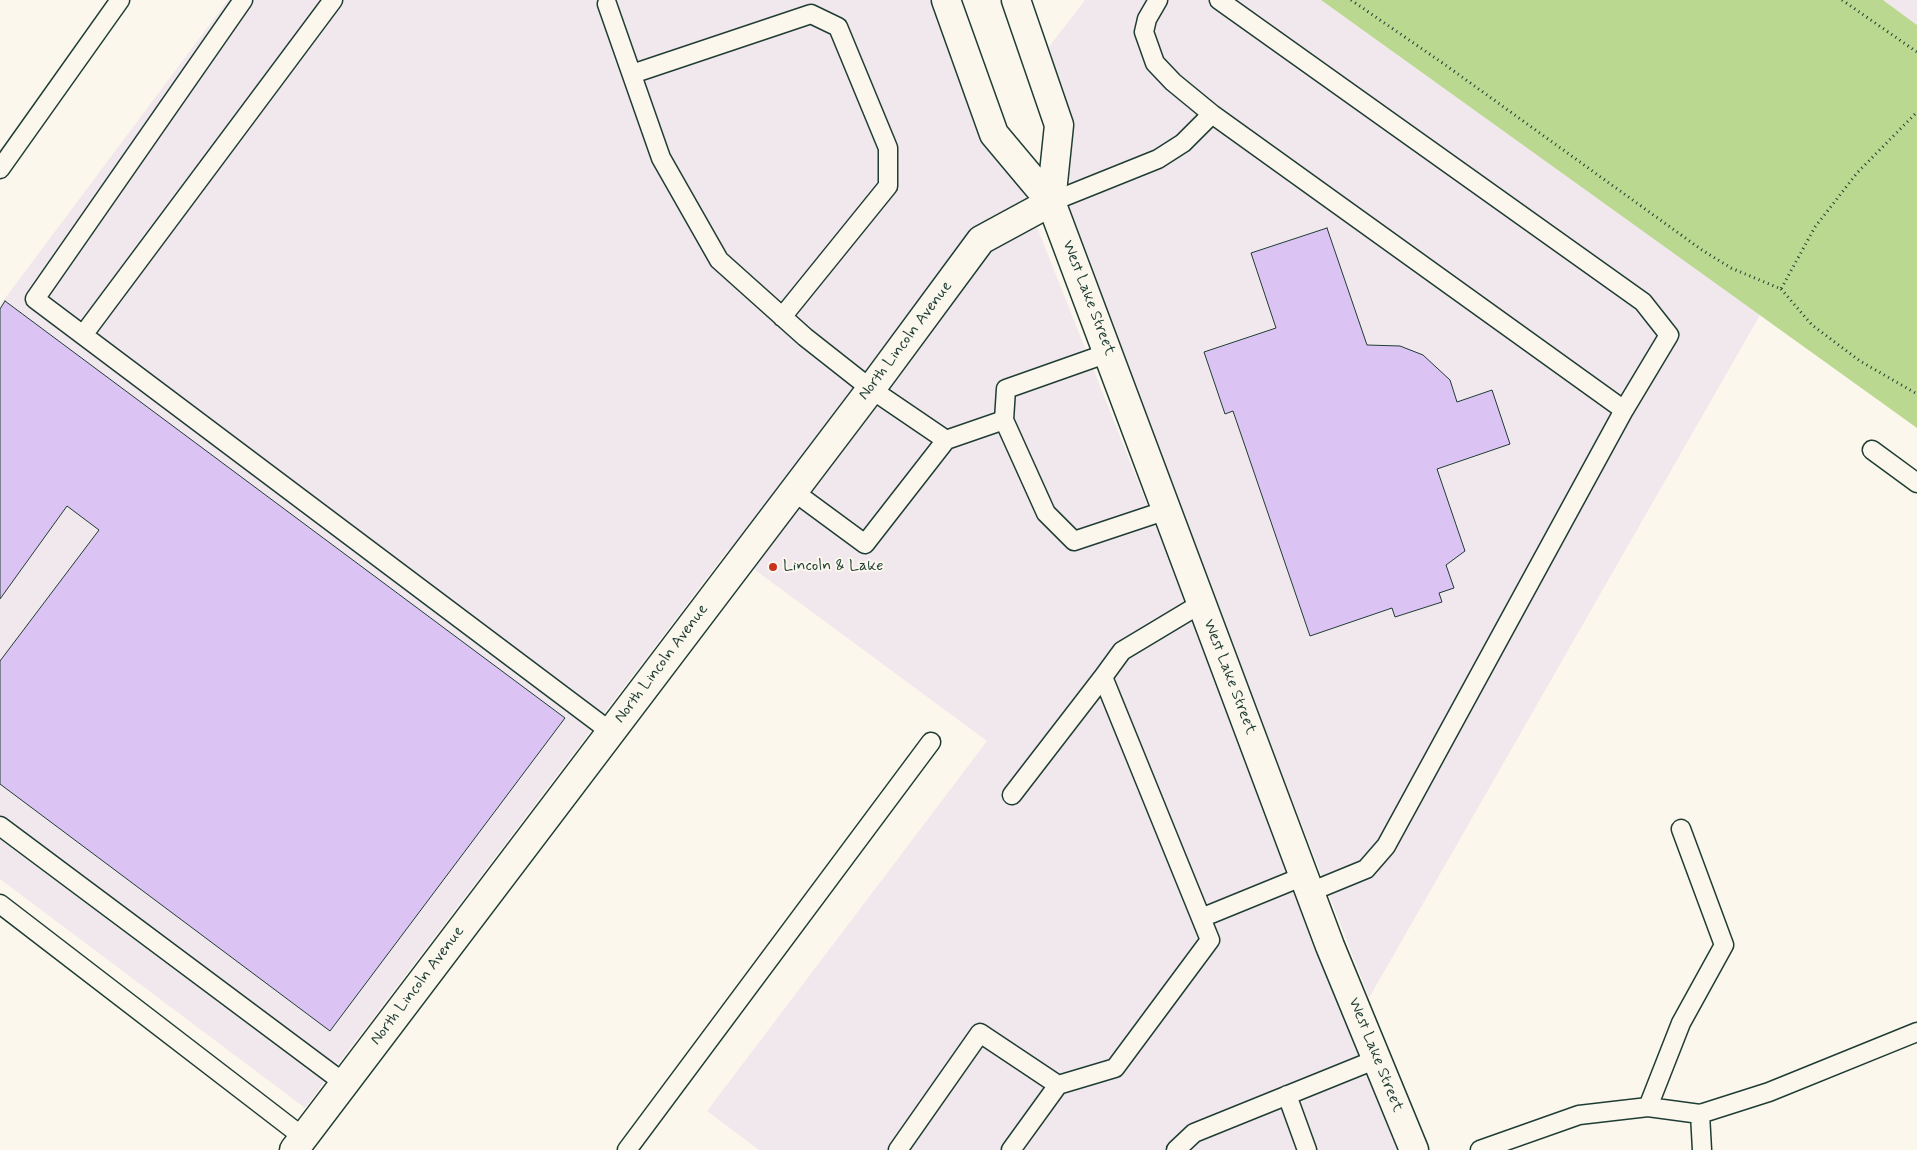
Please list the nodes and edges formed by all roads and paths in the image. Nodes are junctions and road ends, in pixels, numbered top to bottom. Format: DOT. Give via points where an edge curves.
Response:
graph roads {
  1 [pos="120,0"];
  2 [pos="243,0"];
  3 [pos="333,0"];
  4 [pos="946,0"];
  5 [pos="1016,0"];
  6 [pos="1158,0"];
  7 [pos="1219,0"];
  8 [pos="1351,0"];
  9 [pos="1842,0"];
  10 [pos="610,1"];
  11 [pos="1917,52"];
  12 [pos="632,74"];
  13 [pos="1917,112"];
  14 [pos="1212,114"];
  15 [pos="0,169"];
  16 [pos="1052,202"];
  17 [pos="1781,289"];
  18 [pos="782,317"];
  19 [pos="83,335"];
  20 [pos="1108,353"];
  21 [pos="870,389"];
  22 [pos="1917,394"];
  23 [pos="1624,410"];
  24 [pos="1004,420"];
  25 [pos="946,440"];
  26 [pos="1872,450"];
  27 [pos="1917,483"];
  28 [pos="793,491"];
  29 [pos="1166,510"];
  30 [pos="1202,603"];
  31 [pos="1103,677"];
  32 [pos="611,732"];
  33 [pos="931,742"];
  34 [pos="1012,795"];
  35 [pos="0,826"];
  36 [pos="1681,829"];
  37 [pos="1307,884"];
  38 [pos="0,904"];
  39 [pos="1201,918"];
  40 [pos="1917,1032"];
  41 [pos="1377,1059"];
  42 [pos="344,1084"];
  43 [pos="1058,1085"];
  44 [pos="1287,1095"];
  45 [pos="1648,1107"];
  46 [pos="1700,1114"];
  47 [pos="298,1144"];
  48 [pos="627,1150"];
  49 [pos="898,1150"];
  50 [pos="1011,1150"];
  51 [pos="1176,1150"];
  52 [pos="1307,1150"];
  53 [pos="1414,1150"];
  54 [pos="1480,1150"];
  55 [pos="1702,1150"];
  1 -- 15 [label="lane"];
  2 -- 19 [label="lane" via="35,298"];
  3 -- 19 [label="lane"];
  4 -- 16 [label="main road, West Lake Street" via="994,134"];
  5 -- 16 [label="main road, West Lake Street" via="1059,125"];
  6 -- 14 [label="lane" via="1144,32 1155,63"];
  7 -- 23 [label="lane" via="1643,302 1669,335"];
  8 -- 17 [label="path" via="1702,250 1731,268"];
  9 -- 11 [label="path"];
  10 -- 12 [label="lane"];
  12 -- 18 [label="lane" via="662,158 719,260"];
  12 -- 18 [label="lane" via="811,14 838,27 888,148 888,186"];
  13 -- 17 [label="path" via="1851,181 1815,227"];
  14 -- 16 [label="lane" via="1184,143 1158,159"];
  14 -- 23 [label="lane"];
  16 -- 20 [label="main road, West Lake Street"];
  16 -- 21 [label="main road, North Lincoln Avenue" via="981,240"];
  17 -- 22 [label="path" via="1812,325 1860,361"];
  18 -- 21 [label="lane"];
  19 -- 32 [label="lane"];
  20 -- 24 [label="lane" via="1006,389"];
  20 -- 29 [label="main road, West Lake Street"];
  21 -- 25 [label="lane"];
  21 -- 28 [label="main road, North Lincoln Avenue"];
  23 -- 37 [label="lane" via="1386,846 1366,869"];
  24 -- 25 [label="lane"];
  24 -- 29 [label="lane" via="1046,513 1074,541"];
  25 -- 28 [label="lane" via="865,544"];
  26 -- 27 [label="lane"];
  28 -- 32 [label="main road, North Lincoln Avenue"];
  29 -- 30 [label="main road, West Lake Street"];
  30 -- 31 [label="lane" via="1122,651"];
  30 -- 37 [label="main road, West Lake Street"];
  31 -- 34 [label="lane"];
  31 -- 39 [label="lane"];
  32 -- 42 [label="main road, North Lincoln Avenue"];
  33 -- 48 [label="lane"];
  35 -- 42 [label="lane"];
  36 -- 45 [label="lane" via="1724,945 1682,1023"];
  37 -- 39 [label="lane"];
  37 -- 41 [label="main road, West Lake Street"];
  38 -- 47 [label="lane"];
  39 -- 43 [label="lane" via="1210,940 1115,1068"];
  40 -- 46 [label="lane" via="1769,1092"];
  41 -- 44 [label="lane"];
  41 -- 53 [label="main road, West Lake Street"];
  42 -- 47 [label="main road, North Lincoln Avenue"];
  43 -- 49 [label="lane" via="980,1033"];
  43 -- 50 [label="lane"];
  44 -- 51 [label="lane" via="1194,1134"];
  44 -- 52 [label="lane"];
  45 -- 46 [label="lane"];
  45 -- 54 [label="lane" via="1579,1115"];
  46 -- 55 [label="lane"];
}
